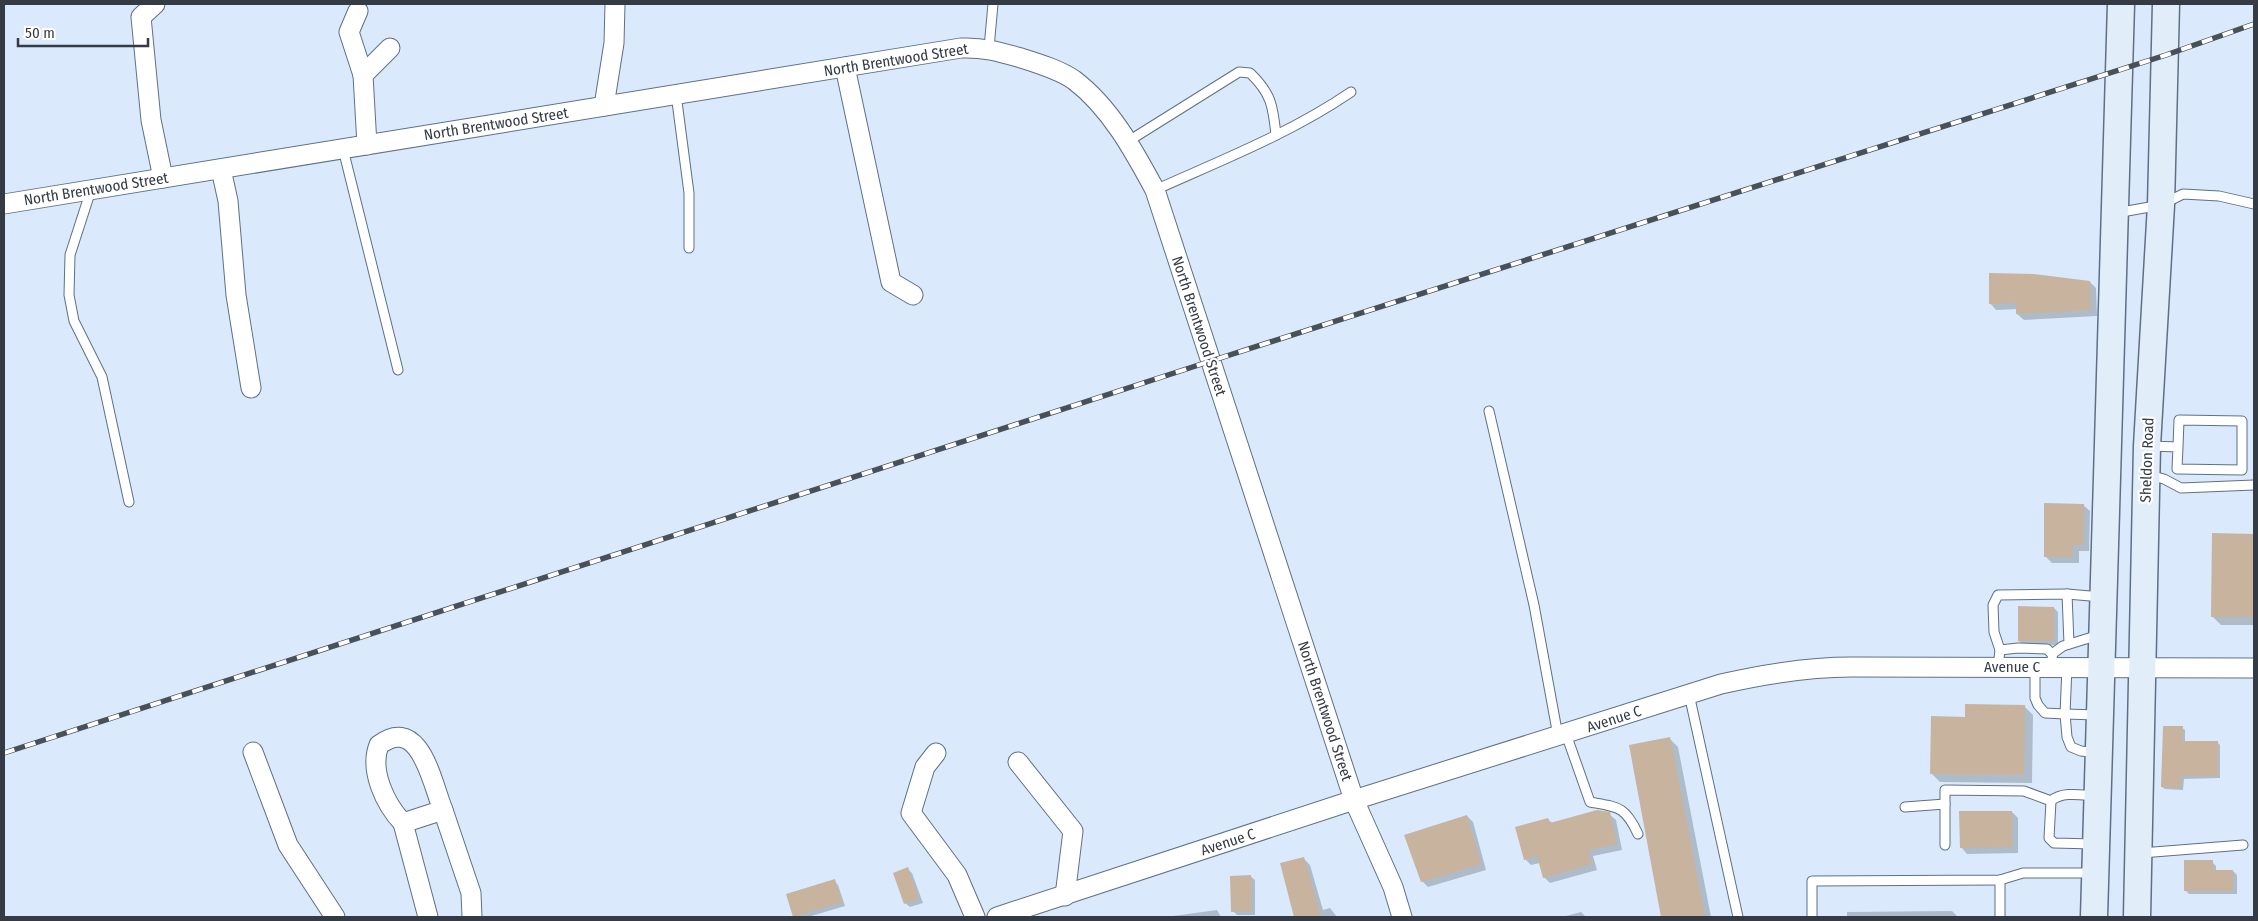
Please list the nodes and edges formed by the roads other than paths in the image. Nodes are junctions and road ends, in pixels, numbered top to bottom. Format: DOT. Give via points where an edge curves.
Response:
graph roads {
  1 [pos="155,4"];
  2 [pos="615,4"];
  3 [pos="993,4"];
  4 [pos="2121,4"];
  5 [pos="2166,4"];
  6 [pos="358,11"];
  7 [pos="390,48"];
  8 [pos="989,48"];
  9 [pos="845,67"];
  10 [pos="363,75"];
  11 [pos="1351,92"];
  12 [pos="676,94"];
  13 [pos="604,106"];
  14 [pos="1276,135"];
  15 [pos="1127,142"];
  16 [pos="367,145"];
  17 [pos="343,149"];
  18 [pos="221,169"];
  19 [pos="163,178"];
  20 [pos="91,190"];
  21 [pos="1155,190"];
  22 [pos="4,204"];
  23 [pos="2254,204"];
  24 [pos="2161,205"];
  25 [pos="2114,214"];
  26 [pos="689,248"];
  27 [pos="914,295"];
  28 [pos="398,370"];
  29 [pos="251,388"];
  30 [pos="1489,411"];
  31 [pos="2108,446"];
  32 [pos="2147,446"];
  33 [pos="2178,447"];
  34 [pos="2146,474"];
  35 [pos="2254,485"];
  36 [pos="129,502"];
  37 [pos="2067,594"];
  38 [pos="2104,598"];
  39 [pos="2104,634"];
  40 [pos="2069,644"];
  41 [pos="1999,659"];
  42 [pos="2052,664"];
  43 [pos="2103,668"];
  44 [pos="2142,668"];
  45 [pos="2254,668"];
  46 [pos="1689,694"];
  47 [pos="2065,714"];
  48 [pos="2100,715"];
  49 [pos="1562,735"];
  50 [pos="254,752"];
  51 [pos="936,753"];
  52 [pos="2099,753"];
  53 [pos="1018,762"];
  54 [pos="2097,796"];
  55 [pos="1354,800"];
  56 [pos="2051,802"];
  57 [pos="1945,804"];
  58 [pos="1905,807"];
  59 [pos="443,810"];
  60 [pos="403,823"];
  61 [pos="1638,834"];
  62 [pos="2096,844"];
  63 [pos="1945,845"];
  64 [pos="2243,845"];
  65 [pos="2138,853"];
  66 [pos="2094,873"];
  67 [pos="2000,880"];
  68 [pos="1064,896"];
  69 [pos="1026,913"];
  70 [pos="335,917"];
  71 [pos="428,917"];
  72 [pos="472,917"];
  73 [pos="975,917"];
  74 [pos="997,917"];
  75 [pos="1402,917"];
  76 [pos="1738,917"];
  77 [pos="1812,917"];
  78 [pos="2000,917"];
  79 [pos="2094,917"];
  80 [pos="2137,917"];
  1 -- 19 [label="street" via="141,17 151,120"];
  2 -- 13 [label="street" via="614,43"];
  3 -- 8 [label="lane"];
  4 -- 25 [label="main road"];
  5 -- 24 [label="main road, Sheldon Road"];
  6 -- 10 [label="street" via="349,32"];
  7 -- 10 [label="street"];
  8 -- 9 [label="street, North Brentwood Street" via="961,48"];
  8 -- 15 [label="street, North Brentwood Street" via="1073,80 1108,114"];
  9 -- 12 [label="street, North Brentwood Street"];
  9 -- 27 [label="street" via="891,282"];
  10 -- 16 [label="street"];
  11 -- 14 [label="lane" via="1322,112"];
  12 -- 13 [label="street, North Brentwood Street"];
  12 -- 26 [label="lane" via="689,193"];
  13 -- 16 [label="street, North Brentwood Street"];
  14 -- 15 [label="lane" via="1272,103 1267,92 1250,73 1239,72"];
  14 -- 21 [label="lane"];
  15 -- 21 [label="street, North Brentwood Street"];
  16 -- 17 [label="street, North Brentwood Street"];
  17 -- 18 [label="street, North Brentwood Street"];
  17 -- 28 [label="lane"];
  18 -- 19 [label="street, North Brentwood Street"];
  18 -- 29 [label="street" via="228,200 236,295"];
  19 -- 20 [label="street, North Brentwood Street"];
  20 -- 22 [label="street, North Brentwood Street"];
  20 -- 36 [label="lane" via="70,255 69,295 74,321 102,377"];
  21 -- 55 [label="street, North Brentwood Street"];
  23 -- 24 [label="lane" via="2219,196 2183,194"];
  24 -- 25 [label="lane"];
  24 -- 32 [label="main road, Sheldon Road"];
  25 -- 31 [label="main road"];
  30 -- 49 [label="lane"];
  31 -- 32 [label="main road"];
  31 -- 38 [label="main road"];
  32 -- 33 [label="lane"];
  32 -- 34 [label="main road, Sheldon Road"];
  33 -- 33 [label="lane" via="2179,420 2242,422 2242,470 2177,469"];
  34 -- 35 [label="lane" via="2180,488"];
  34 -- 44 [label="main road, Sheldon Road"];
  37 -- 38 [label="lane"];
  37 -- 40 [label="lane"];
  37 -- 41 [label="lane" via="1998,595 1993,605"];
  38 -- 39 [label="main road"];
  39 -- 40 [label="lane"];
  39 -- 43 [label="main road"];
  40 -- 42 [label="lane"];
  41 -- 42 [label="street, Avenue C"];
  41 -- 46 [label="street, Avenue C" via="1815,667 1755,676"];
  42 -- 43 [label="street, Avenue C"];
  42 -- 47 [label="lane"];
  42 -- 47 [label="lane" via="2038,705 2045,713"];
  43 -- 44 [label="street, Avenue C"];
  43 -- 48 [label="main road"];
  44 -- 45 [label="street, Avenue C"];
  44 -- 65 [label="main road, Sheldon Road"];
  46 -- 49 [label="street, Avenue C"];
  46 -- 76 [label="lane"];
  47 -- 48 [label="lane"];
  47 -- 52 [label="lane" via="2066,737 2071,747"];
  48 -- 52 [label="main road"];
  49 -- 55 [label="street, Avenue C"];
  49 -- 61 [label="lane" via="1590,802 1620,808"];
  50 -- 70 [label="street" via="288,845"];
  51 -- 73 [label="street" via="925,767 911,812 957,875"];
  52 -- 54 [label="main road"];
  53 -- 68 [label="street" via="1073,831"];
  54 -- 56 [label="lane" via="2060,796"];
  54 -- 62 [label="main road"];
  55 -- 68 [label="street, Avenue C"];
  55 -- 75 [label="street, North Brentwood Street" via="1393,887"];
  56 -- 57 [label="lane" via="2024,791 1945,790"];
  56 -- 62 [label="lane" via="2050,841"];
  57 -- 58 [label="lane"];
  57 -- 63 [label="lane"];
  59 -- 60 [label="street"];
  59 -- 60 [label="street" via="422,752 402,736 386,740 379,745 375,766 380,784"];
  59 -- 72 [label="street" via="470,893"];
  60 -- 71 [label="street"];
  62 -- 66 [label="main road"];
  64 -- 65 [label="lane"];
  65 -- 80 [label="main road, Sheldon Road"];
  66 -- 67 [label="lane" via="2023,873"];
  66 -- 79 [label="main road"];
  67 -- 77 [label="lane" via="1812,881"];
  67 -- 78 [label="lane"];
  68 -- 69 [label="street, Avenue C"];
  69 -- 74 [label="street, Avenue C"];
}
